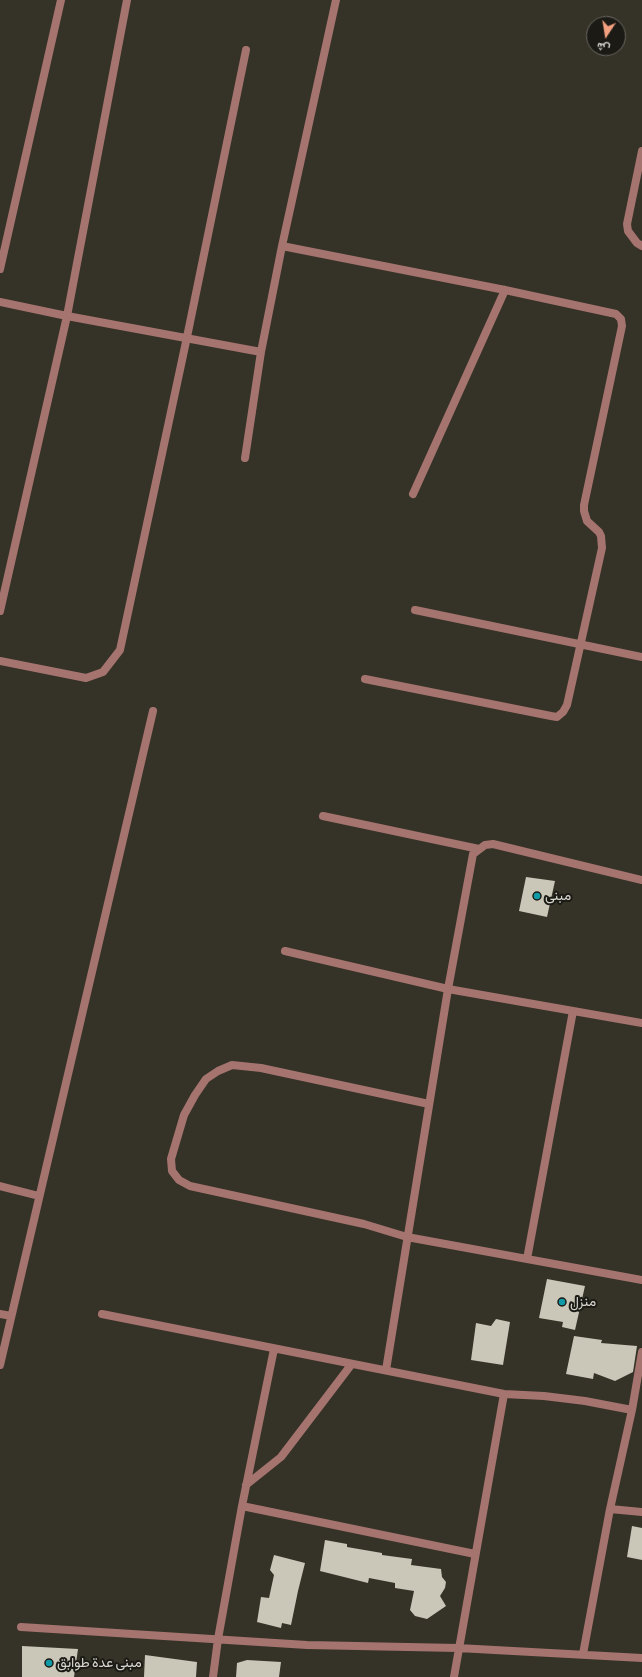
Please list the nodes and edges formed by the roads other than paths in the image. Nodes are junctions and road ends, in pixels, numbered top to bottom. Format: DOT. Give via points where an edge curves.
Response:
graph roads {
  1 [pos="61,0"];
  2 [pos="127,0"];
  3 [pos="336,0"];
  4 [pos="246,50"];
  5 [pos="642,151"];
  6 [pos="282,246"];
  7 [pos="642,246"];
  8 [pos="0,269"];
  9 [pos="505,290"];
  10 [pos="0,302"];
  11 [pos="67,316"];
  12 [pos="187,337"];
  13 [pos="261,352"];
  14 [pos="245,458"];
  15 [pos="413,494"];
  16 [pos="415,610"];
  17 [pos="0,611"];
  18 [pos="581,645"];
  19 [pos="642,657"];
  20 [pos="0,661"];
  21 [pos="365,679"];
  22 [pos="153,711"];
  23 [pos="323,816"];
  24 [pos="479,849"];
  25 [pos="642,880"];
  26 [pos="285,950"];
  27 [pos="448,989"];
  28 [pos="573,1011"];
  29 [pos="642,1023"];
  30 [pos="429,1104"];
  31 [pos="0,1186"];
  32 [pos="39,1196"];
  33 [pos="407,1237"];
  34 [pos="527,1259"];
  35 [pos="642,1280"];
  36 [pos="0,1314"];
  37 [pos="102,1314"];
  38 [pos="11,1316"];
  39 [pos="274,1349"];
  40 [pos="642,1352"];
  41 [pos="0,1365"];
  42 [pos="351,1365"];
  43 [pos="386,1370"];
  44 [pos="504,1394"];
  45 [pos="632,1410"];
  46 [pos="246,1485"];
  47 [pos="242,1506"];
  48 [pos="610,1509"];
  49 [pos="642,1512"];
  50 [pos="475,1554"];
  51 [pos="21,1627"];
  52 [pos="218,1639"];
  53 [pos="458,1648"];
  54 [pos="583,1654"];
  55 [pos="642,1658"];
  56 [pos="213,1677"];
  57 [pos="454,1677"];
  1 -- 8 [label="street"];
  2 -- 11 [label="street"];
  3 -- 6 [label="street"];
  4 -- 12 [label="street"];
  5 -- 7 [label="street" via="627,224 628,232"];
  6 -- 9 [label="street"];
  6 -- 13 [label="street"];
  9 -- 15 [label="street"];
  9 -- 18 [label="street" via="616,314 622,322 584,505 587,521 599,532 603,542"];
  10 -- 11 [label="street"];
  11 -- 12 [label="street"];
  11 -- 17 [label="street"];
  12 -- 13 [label="street"];
  12 -- 20 [label="street" via="120,650 103,672 86,678"];
  13 -- 14 [label="street"];
  16 -- 18 [label="street"];
  18 -- 19 [label="street"];
  18 -- 21 [label="street" via="567,705 557,717"];
  22 -- 32 [label="street"];
  23 -- 24 [label="street"];
  24 -- 25 [label="street" via="493,844"];
  24 -- 27 [label="street" via="471,858"];
  26 -- 27 [label="street"];
  27 -- 28 [label="street"];
  27 -- 30 [label="street"];
  28 -- 29 [label="street"];
  28 -- 34 [label="street"];
  30 -- 33 [label="street"];
  30 -- 33 [label="street" via="261,1068 232,1065 206,1079 195,1094 184,1115 171,1159 172,1171 179,1180 190,1186 364,1224"];
  31 -- 32 [label="street"];
  32 -- 38 [label="street"];
  33 -- 34 [label="street"];
  33 -- 43 [label="street"];
  34 -- 35 [label="street"];
  36 -- 38 [label="street"];
  37 -- 39 [label="street"];
  38 -- 41 [label="street"];
  39 -- 42 [label="street"];
  39 -- 46 [label="street"];
  40 -- 45 [label="street"];
  42 -- 43 [label="street"];
  42 -- 46 [label="street" via="281,1457"];
  43 -- 44 [label="street"];
  44 -- 45 [label="street" via="585,1401"];
  44 -- 50 [label="street"];
  45 -- 48 [label="street"];
  46 -- 47 [label="street"];
  47 -- 50 [label="street"];
  47 -- 52 [label="street"];
  48 -- 49 [label="street"];
  48 -- 54 [label="street"];
  50 -- 53 [label="street"];
  51 -- 52 [label="street"];
  52 -- 53 [label="street" via="315,1646"];
  52 -- 56 [label="street"];
  53 -- 54 [label="street"];
  53 -- 57 [label="street"];
  54 -- 55 [label="street"];
}
